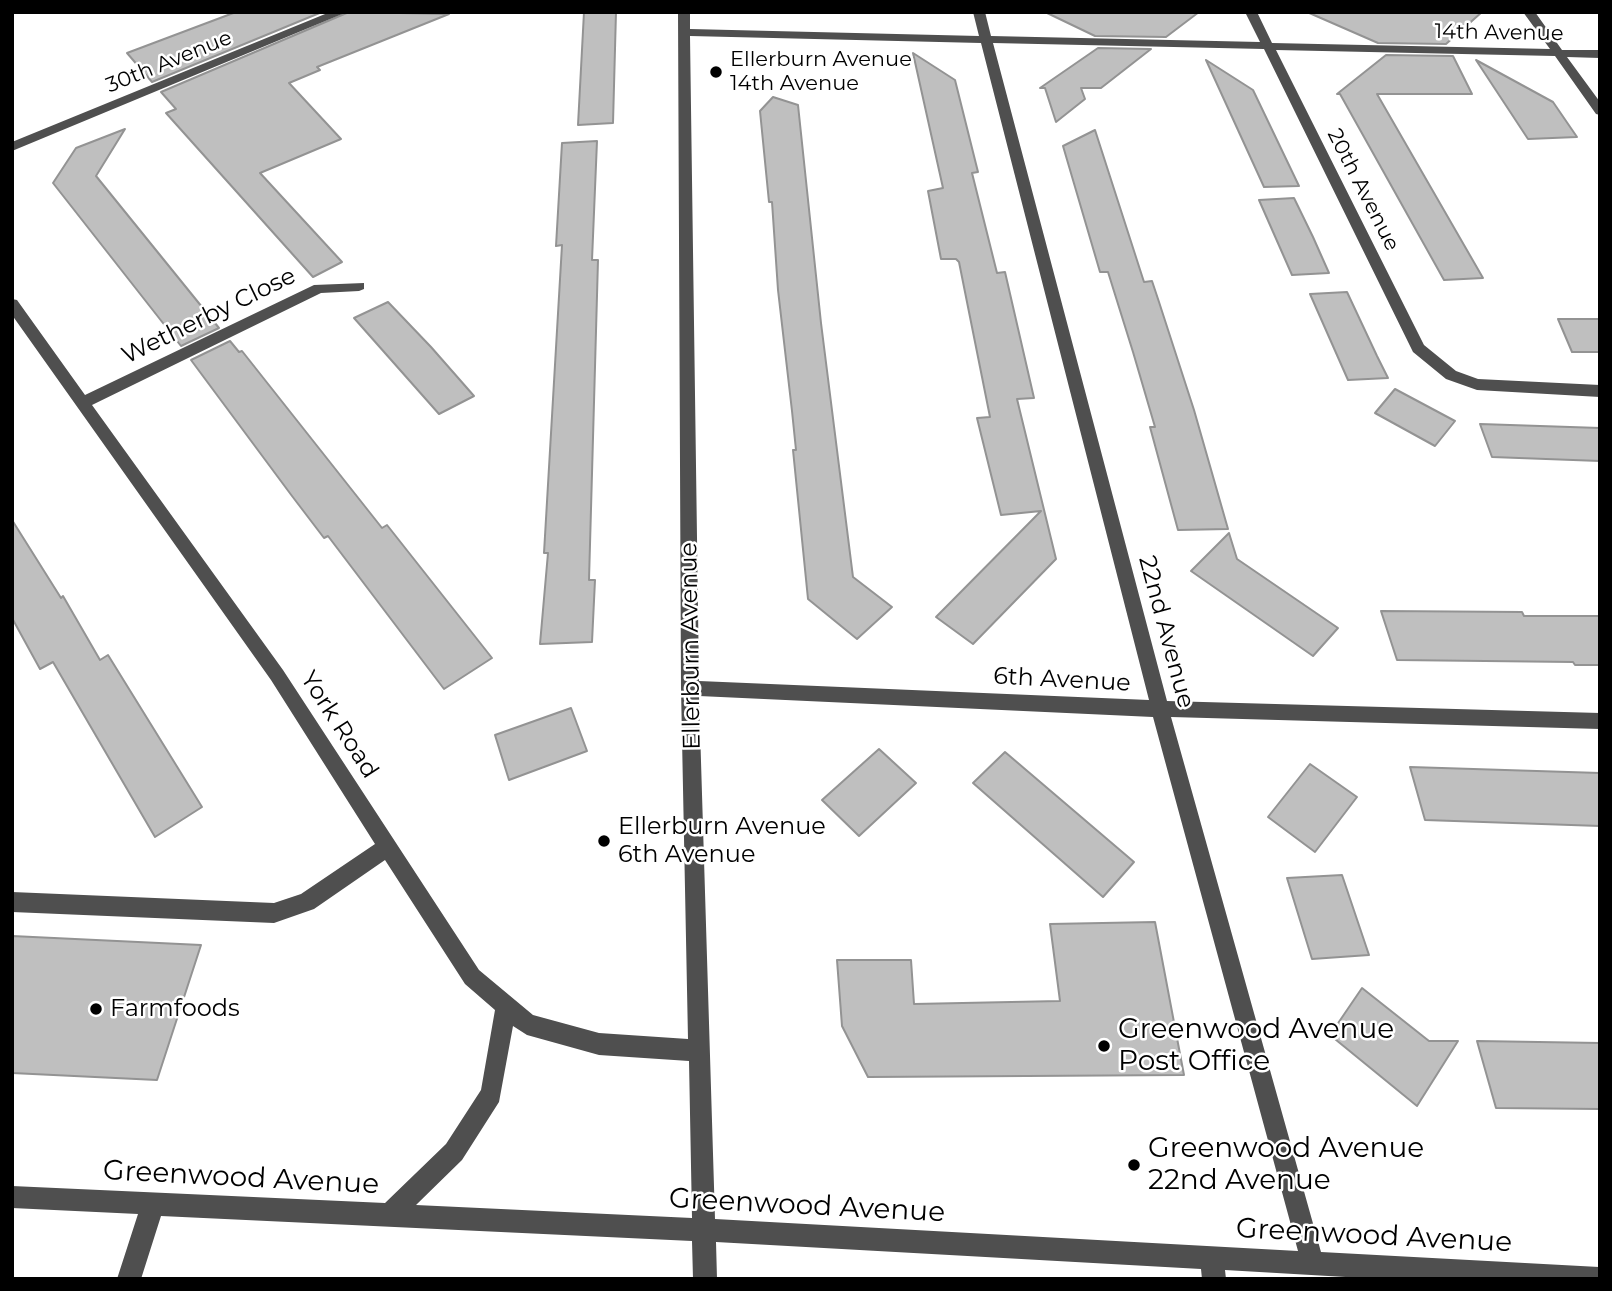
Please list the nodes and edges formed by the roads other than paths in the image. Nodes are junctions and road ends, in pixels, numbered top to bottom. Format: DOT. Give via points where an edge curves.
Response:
graph roads {
  1 [pos="341,12"];
  2 [pos="684,12"];
  3 [pos="979,12"];
  4 [pos="1251,12"];
  5 [pos="1529,12"];
  6 [pos="684,32"];
  7 [pos="987,40"];
  8 [pos="1268,46"];
  9 [pos="1558,53"];
  10 [pos="1600,54"];
  11 [pos="1600,111"];
  12 [pos="12,147"];
  13 [pos="359,286"];
  14 [pos="12,304"];
  15 [pos="1600,391"];
  16 [pos="82,403"];
  17 [pos="690,688"];
  18 [pos="1160,709"];
  19 [pos="1600,721"];
  20 [pos="388,847"];
  21 [pos="12,902"];
  22 [pos="506,1006"];
  23 [pos="700,1051"];
  24 [pos="12,1197"];
  25 [pos="153,1203"];
  26 [pos="390,1215"];
  27 [pos="704,1230"];
  28 [pos="1312,1261"];
  29 [pos="1213,1267"];
  30 [pos="129,1279"];
  31 [pos="705,1279"];
  32 [pos="1599,1279"];
  1 -- 12 [label="street, 30th Avenue"];
  2 -- 6 [label="street, Ellerburn Avenue"];
  3 -- 7 [label="street, 22nd Avenue"];
  4 -- 8 [label="street, 20th Avenue"];
  5 -- 9 [label="street"];
  6 -- 7 [label="street, 14th Avenue"];
  6 -- 17 [label="street, Ellerburn Avenue"];
  7 -- 8 [label="street, 14th Avenue"];
  7 -- 18 [label="street, 22nd Avenue"];
  8 -- 9 [label="street, 14th Avenue"];
  8 -- 15 [label="street, 20th Avenue" via="1418,348 1451,375 1477,384"];
  9 -- 10 [label="street, 14th Avenue"];
  9 -- 11 [label="street"];
  13 -- 16 [label="street, Wetherby Close" via="319,288"];
  14 -- 16 [label="street, York Road"];
  16 -- 20 [label="street, York Road" via="277,675"];
  17 -- 18 [label="street, 6th Avenue"];
  17 -- 23 [label="street, Ellerburn Avenue"];
  18 -- 19 [label="street, 6th Avenue"];
  18 -- 28 [label="street, 22nd Avenue"];
  20 -- 21 [label="street" via="307,902 274,913"];
  20 -- 22 [label="street, York Road" via="472,977"];
  22 -- 23 [label="street, York Road" via="527,1024 599,1044"];
  22 -- 26 [label="street" via="491,1094 454,1152"];
  23 -- 27 [label="street, Ellerburn Avenue"];
  24 -- 25 [label="street, Greenwood Avenue"];
  25 -- 26 [label="street, Greenwood Avenue"];
  25 -- 30 [label="street"];
  26 -- 27 [label="street, Greenwood Avenue"];
  27 -- 29 [label="street, Greenwood Avenue"];
  27 -- 31 [label="street, Ellerburn Avenue"];
  28 -- 29 [label="street, Greenwood Avenue"];
  28 -- 32 [label="street, Greenwood Avenue"];
}
